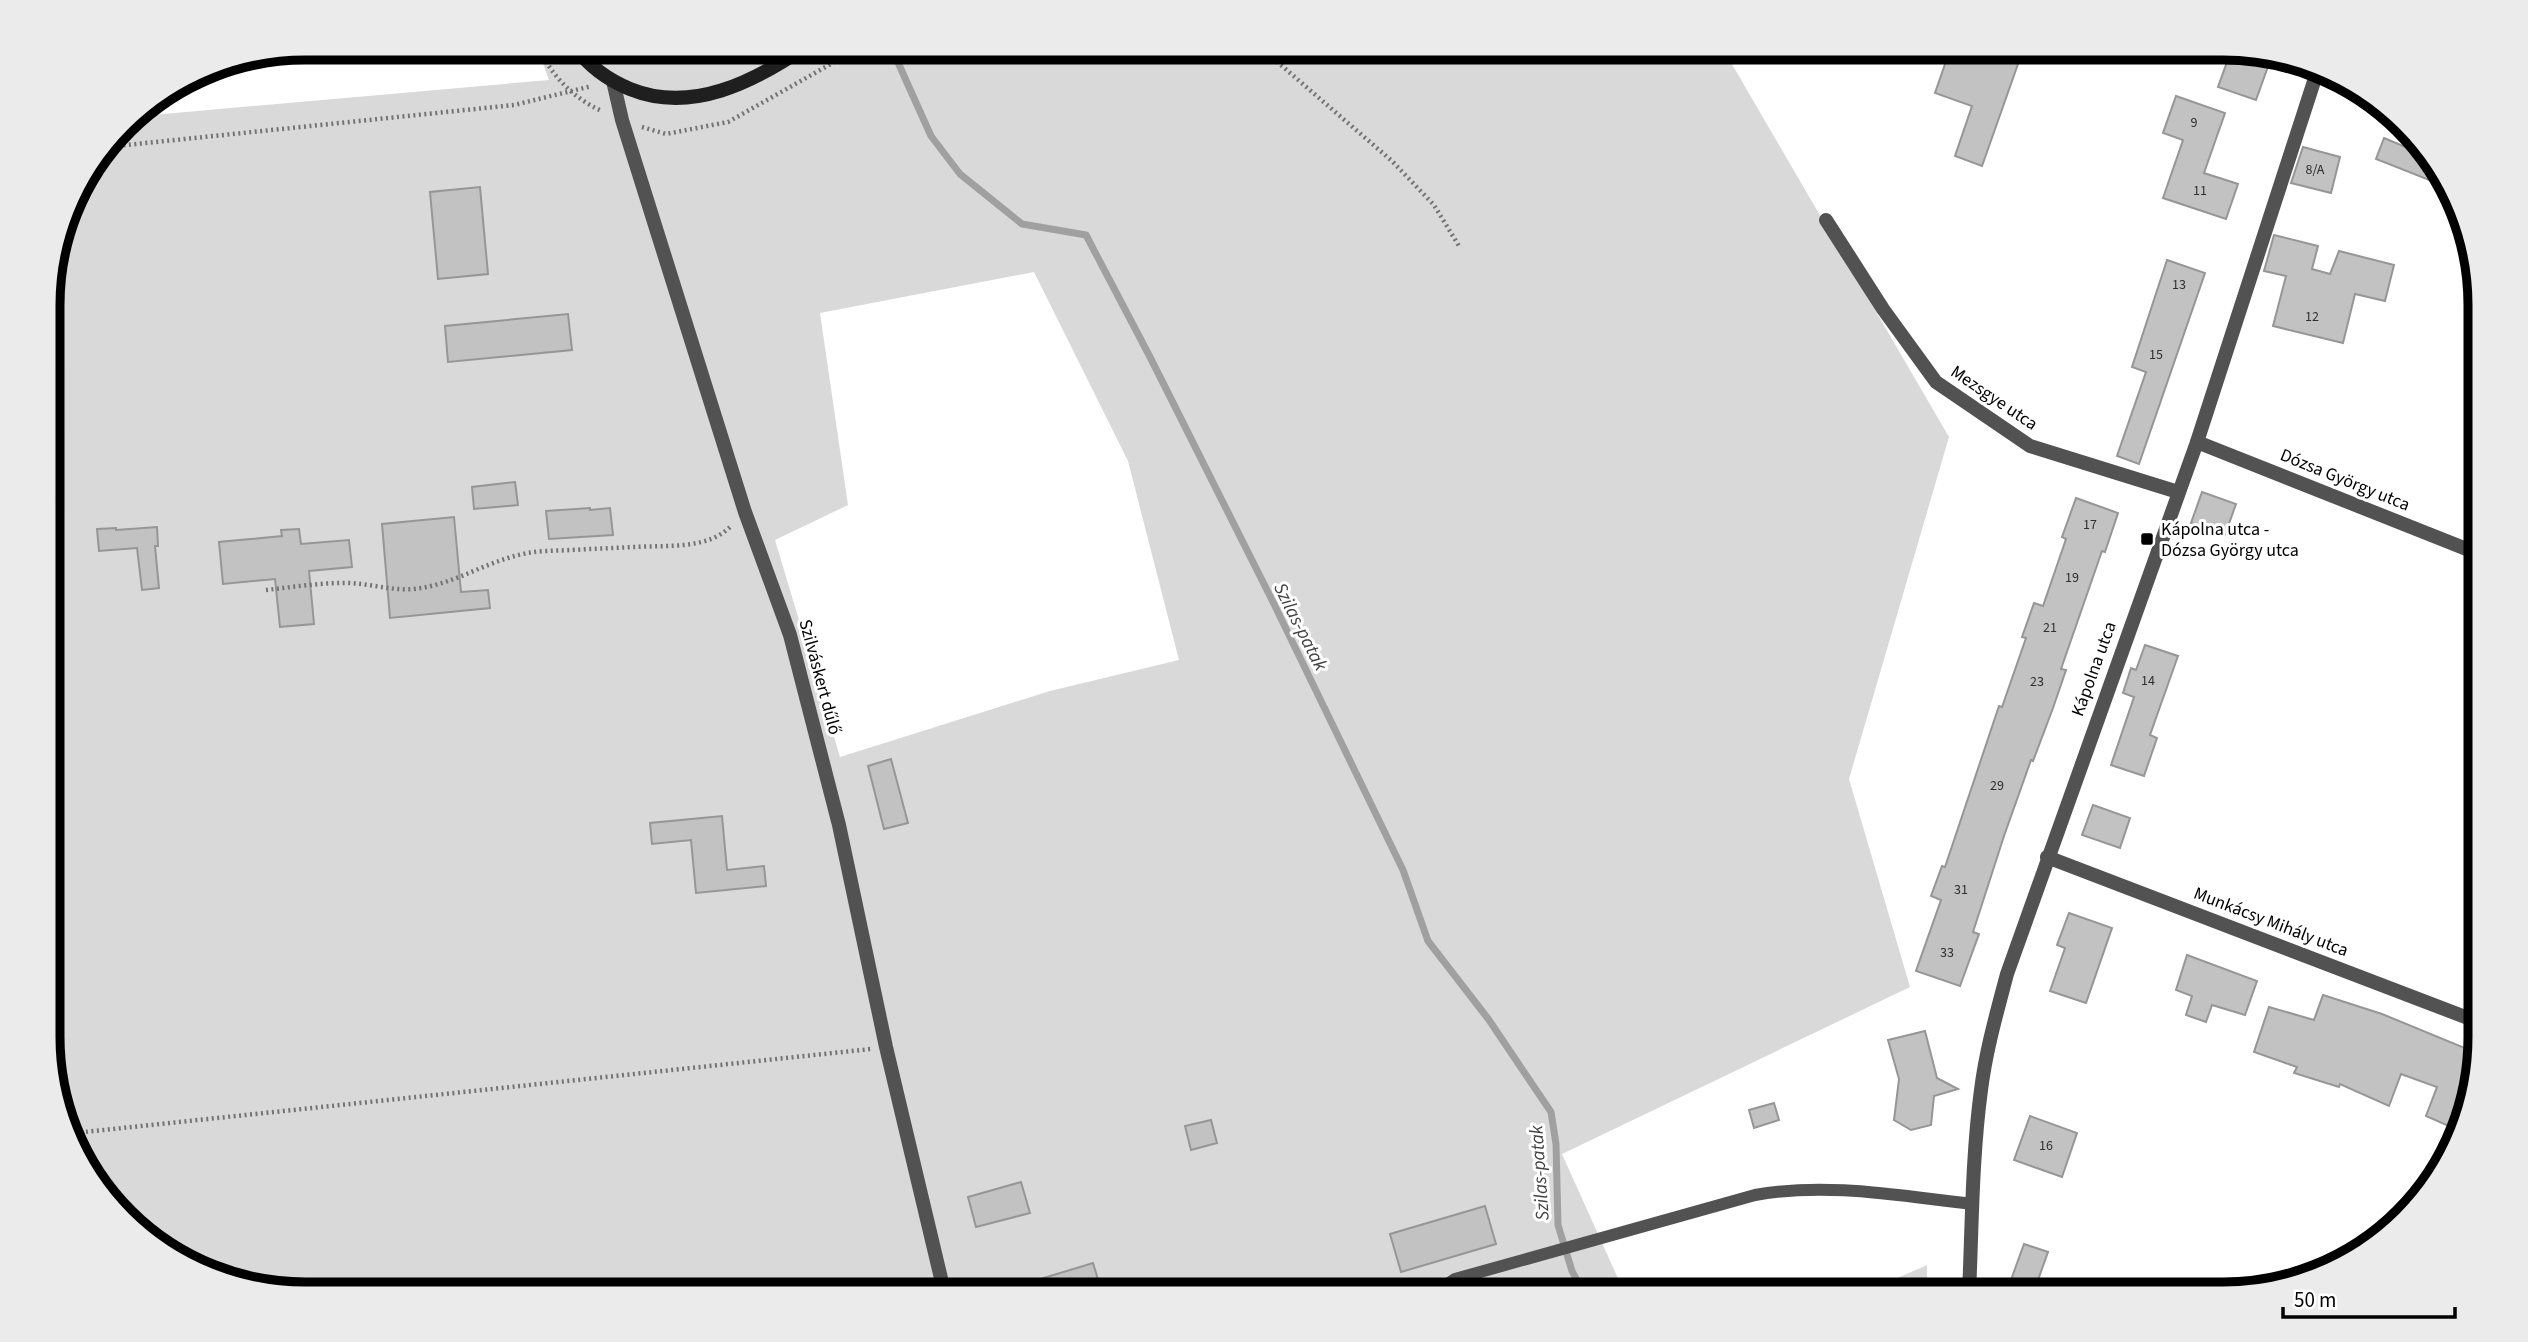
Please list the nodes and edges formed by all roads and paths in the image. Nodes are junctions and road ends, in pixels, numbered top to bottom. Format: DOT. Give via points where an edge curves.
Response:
graph roads {
  1 [pos="586,60"];
  2 [pos="783,60"];
  3 [pos="1274,60"];
  4 [pos="2315,77"];
  5 [pos="613,82"];
  6 [pos="119,145"];
  7 [pos="1826,220"];
  8 [pos="1460,246"];
  9 [pos="2197,442"];
  10 [pos="2178,492"];
  11 [pos="745,512"];
  12 [pos="2468,550"];
  13 [pos="266,590"];
  14 [pos="2047,857"];
  15 [pos="2468,1018"];
  16 [pos="886,1047"];
  17 [pos="78,1133"];
  18 [pos="1972,1204"];
  19 [pos="942,1282"];
  20 [pos="1451,1282"];
  21 [pos="1971,1282"];
  1 -- 5 [label="main road"];
  2 -- 5 [label="main road" via="740,85 710,95 651,97"];
  3 -- 8 [label="path" via="1392,161 1434,205"];
  4 -- 9 [label="street, Kápolna utca"];
  5 -- 6 [label="path" via="514,105"];
  5 -- 11 [label="street, Szilváskert dűlő"];
  7 -- 10 [label="street, Mezsgye utca" via="1936,382 2030,446"];
  9 -- 10 [label="street, Kápolna utca"];
  9 -- 12 [label="street, Dózsa György utca"];
  10 -- 14 [label="street, Kápolna utca"];
  11 -- 13 [label="path" via="728,530 707,541 513,555 442,583 413,589 347,583"];
  11 -- 16 [label="street, Szilváskert dűlő" via="797,660 839,825"];
  14 -- 15 [label="street, Munkácsy Mihály utca"];
  14 -- 18 [label="street, Kápolna utca" via="1991,1035 1981,1087"];
  16 -- 17 [label="path"];
  16 -- 19 [label="street, Szilváskert dűlő"];
  18 -- 20 [label="lane" via="1835,1190 1784,1190"];
  18 -- 21 [label="street, Kápolna utca"];
}
